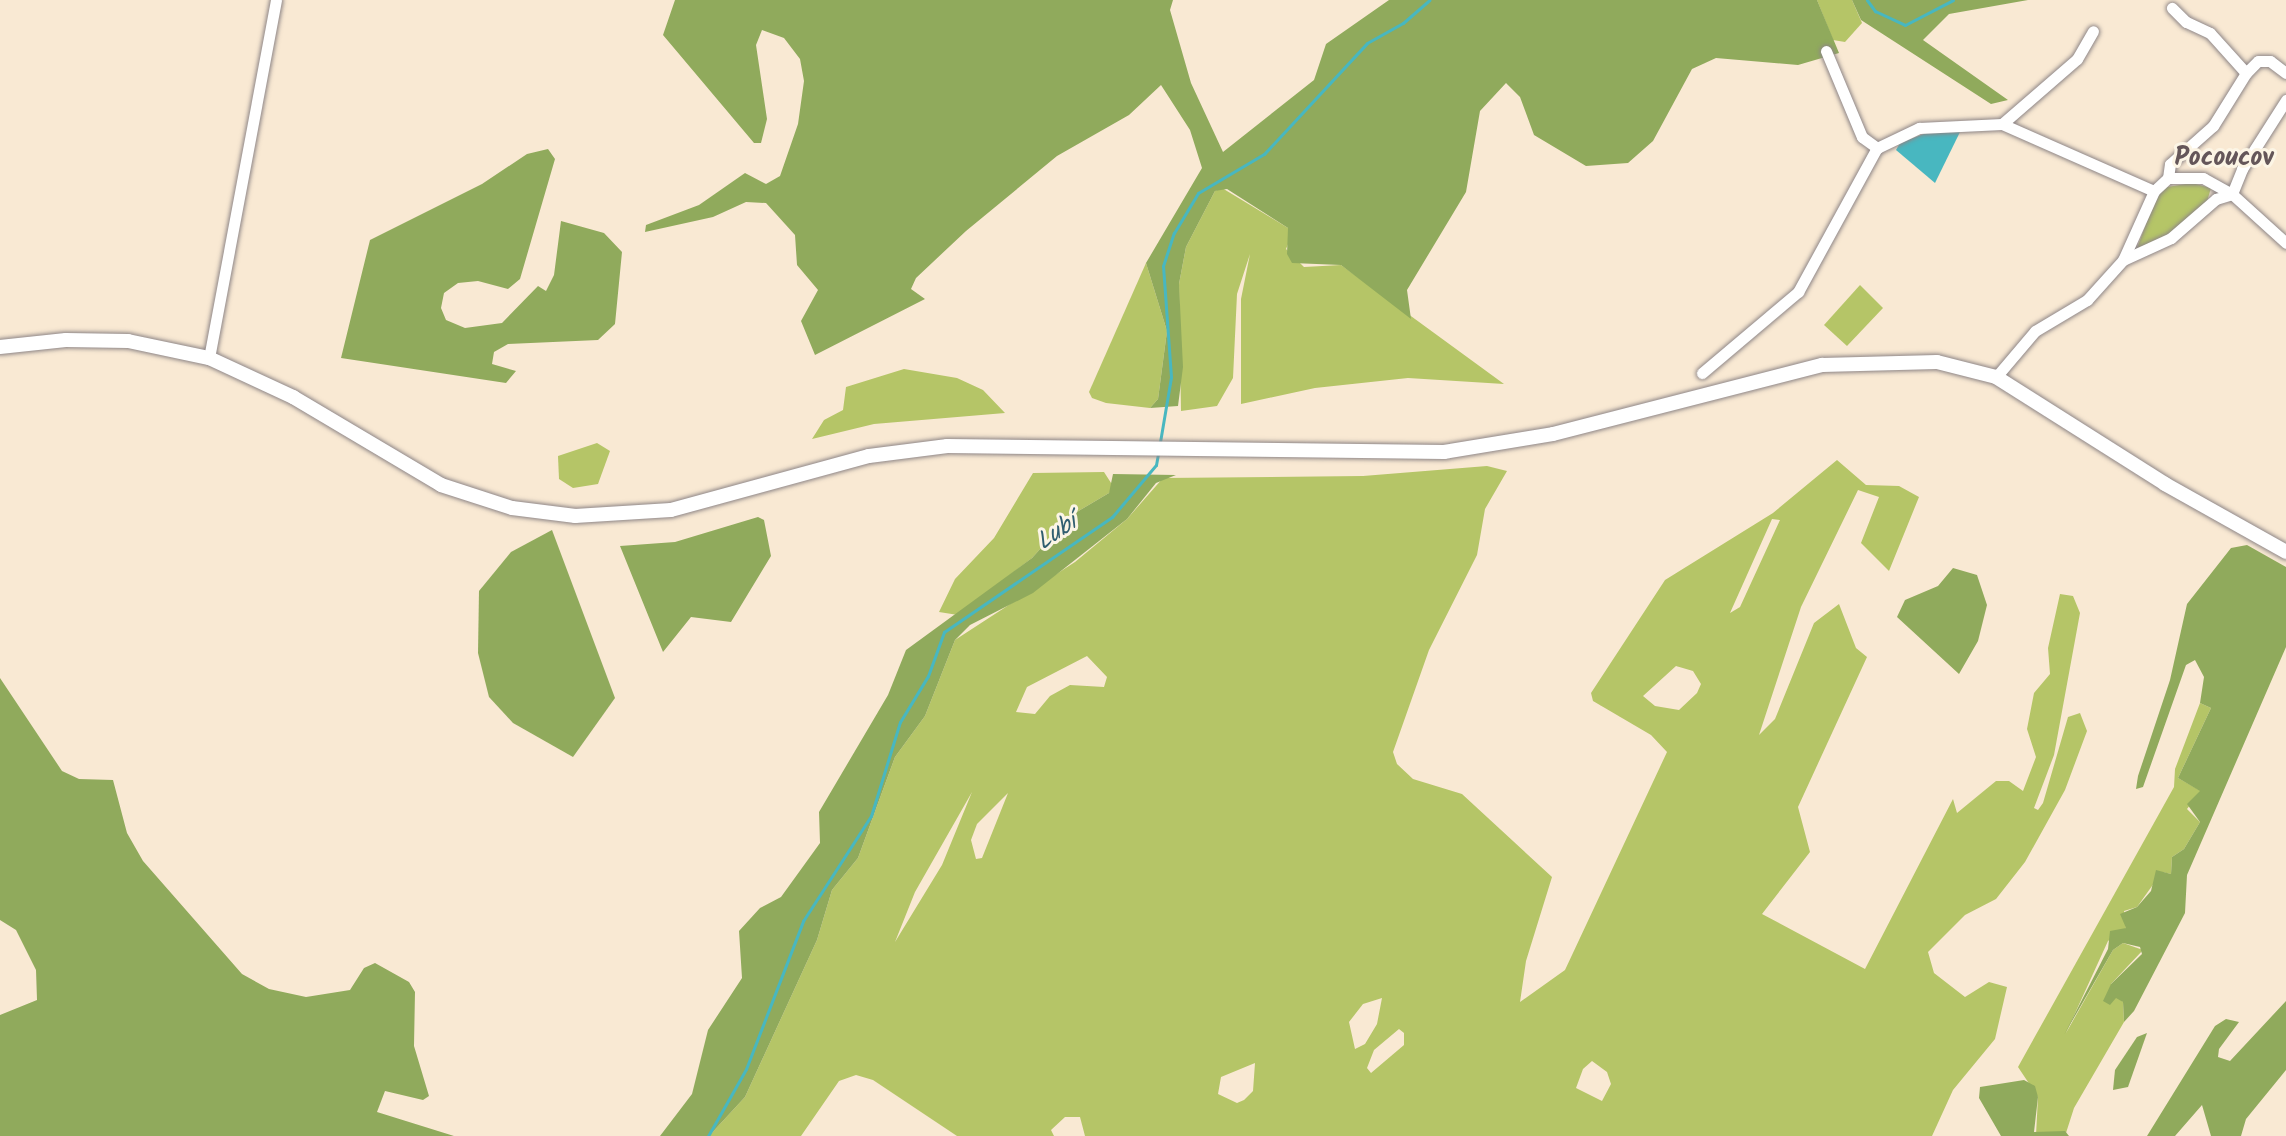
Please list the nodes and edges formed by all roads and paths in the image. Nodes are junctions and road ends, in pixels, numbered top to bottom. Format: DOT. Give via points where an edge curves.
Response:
graph roads {
  1 [pos="276,0"];
  2 [pos="2172,8"];
  3 [pos="2093,31"];
  4 [pos="1826,51"];
  5 [pos="2246,73"];
  6 [pos="2286,73"];
  7 [pos="2286,100"];
  8 [pos="2002,124"];
  9 [pos="1877,148"];
  10 [pos="2168,178"];
  11 [pos="2154,191"];
  12 [pos="2232,194"];
  13 [pos="2286,243"];
  14 [pos="2123,260"];
  15 [pos="0,347"];
  16 [pos="209,358"];
  17 [pos="1702,373"];
  18 [pos="1996,377"];
  19 [pos="2286,552"];
  1 -- 16 [label="street"];
  2 -- 5 [label="street" via="2186,22 2210,33"];
  3 -- 8 [label="street" via="2077,59"];
  4 -- 9 [label="street" via="1862,137"];
  5 -- 6 [label="street" via="2258,61 2270,61"];
  5 -- 10 [label="street" via="2213,126 2170,164"];
  7 -- 12 [label="street"];
  8 -- 9 [label="street" via="1919,128"];
  8 -- 11 [label="street"];
  9 -- 17 [label="street" via="1798,292"];
  10 -- 11 [label="street"];
  10 -- 12 [label="street" via="2203,178"];
  11 -- 14 [label="street"];
  12 -- 13 [label="street"];
  12 -- 14 [label="street" via="2216,199 2171,238"];
  14 -- 18 [label="street" via="2087,300 2035,331"];
  15 -- 16 [label="main road" via="128,341"];
  16 -- 18 [label="main road" via="293,397 441,485 512,508 575,516 671,510 909,449 1379,455 1487,446 1842,362 1937,362"];
  18 -- 19 [label="main road" via="2165,484"];
}
